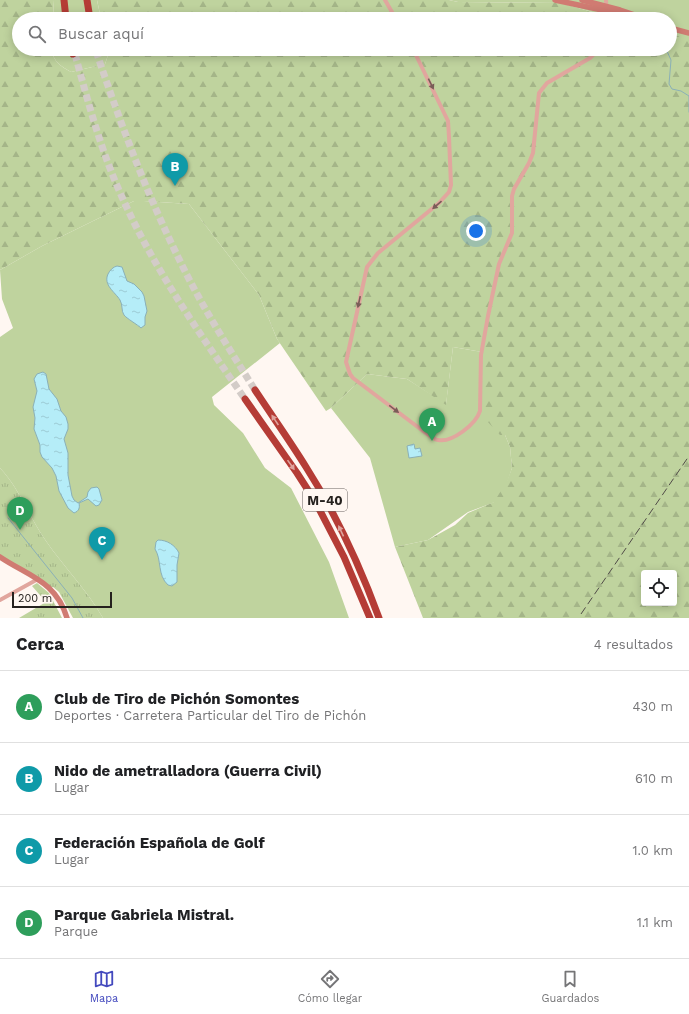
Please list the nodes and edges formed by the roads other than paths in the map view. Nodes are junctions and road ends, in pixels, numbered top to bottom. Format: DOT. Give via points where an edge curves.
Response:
graph roads {
  1 [pos="64,0"];
  2 [pos="67,0"];
  3 [pos="87,0"];
  4 [pos="91,0"];
  5 [pos="385,0"];
  6 [pos="555,0"];
  7 [pos="582,0"];
  8 [pos="588,0"];
  9 [pos="602,0"];
  10 [pos="606,0"];
  11 [pos="607,9"];
  12 [pos="65,12"];
  13 [pos="69,12"];
  14 [pos="90,12"];
  15 [pos="92,12"];
  16 [pos="392,12"];
  17 [pos="615,12"];
  18 [pos="627,12"];
  19 [pos="677,30"];
  20 [pos="689,33"];
  21 [pos="416,56"];
  22 [pos="592,56"];
  23 [pos="255,390"];
  24 [pos="245,399"];
  25 [pos="347,544"];
  26 [pos="0,557"];
  27 [pos="344,557"];
  28 [pos="38,579"];
  29 [pos="0,600"];
  30 [pos="67,618"];
  31 [pos="365,618"];
  32 [pos="370,618"];
  33 [pos="379,618"];
  34 [pos="385,618"];
  1 -- 12 [label="highway"];
  2 -- 13 [label="highway"];
  3 -- 14 [label="highway"];
  4 -- 15 [label="highway"];
  5 -- 16 [label="street"];
  6 -- 11 [label="street" via="574,1"];
  7 -- 11 [label="street"];
  8 -- 9 [label="street"];
  10 -- 11 [label="street"];
  11 -- 17 [label="street"];
  11 -- 18 [label="street"];
  19 -- 20 [label="street"];
  21 -- 22 [label="street, one-way" via="448,121 451,185 440,203 378,253 367,267 346,362 353,378 438,440 464,431 474,422 480,411 481,355 488,316 499,264 512,233 512,196 533,153 539,93 547,83"];
  25 -- 23 [label="highway, M-40, one-way" via="324,497"];
  24 -- 27 [label="highway, M-40, one-way" via="297,473"];
  25 -- 33 [label="highway, M-40"];
  25 -- 34 [label="highway" via="368,578"];
  26 -- 28 [label="street"];
  27 -- 31 [label="highway"];
  27 -- 32 [label="highway, M-40"];
  28 -- 29 [label="street"];
  28 -- 30 [label="street" via="57,596"];
}
